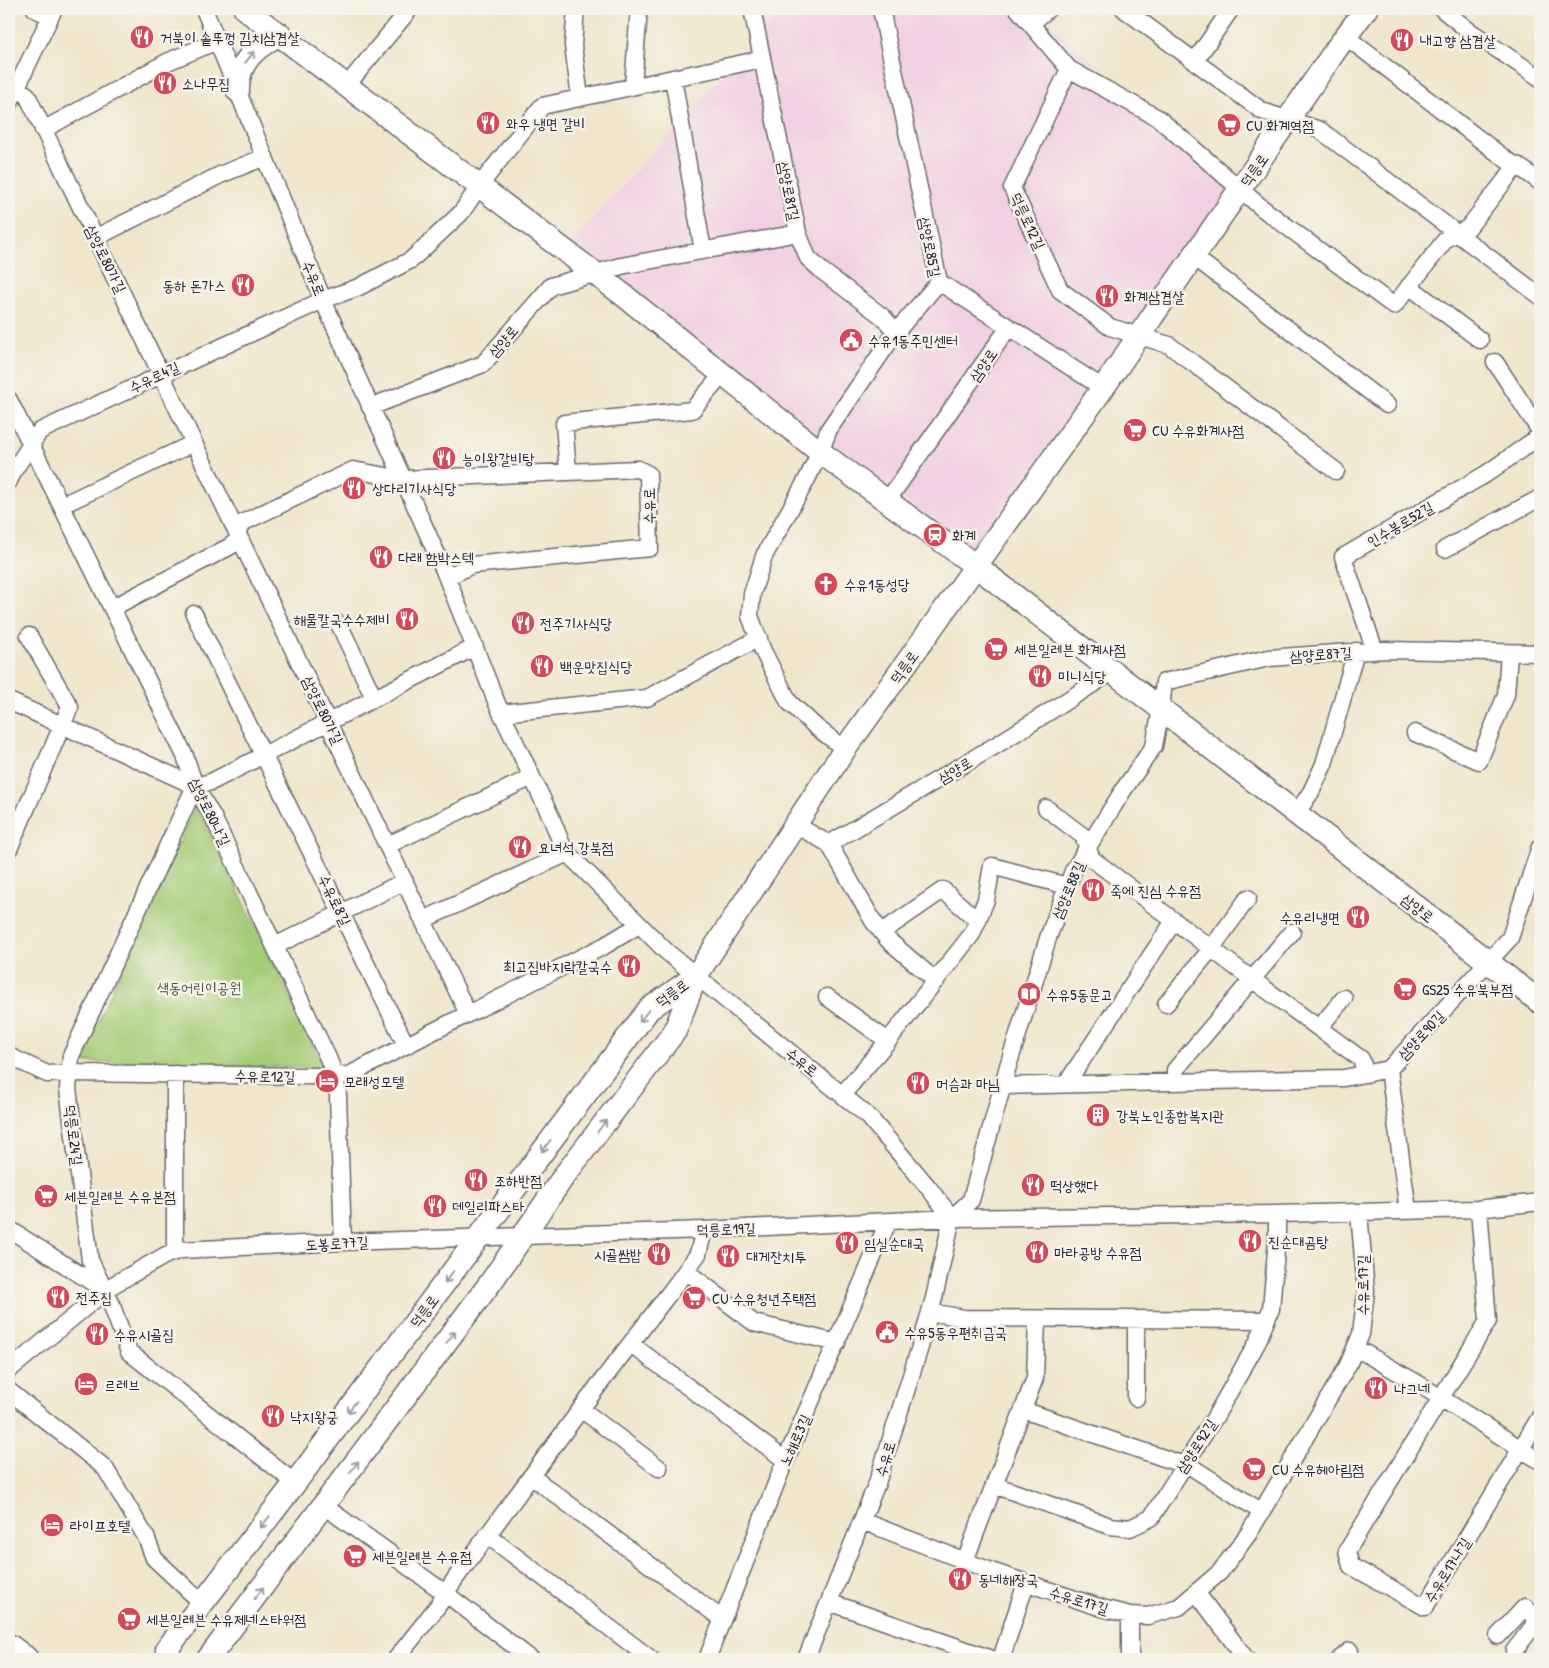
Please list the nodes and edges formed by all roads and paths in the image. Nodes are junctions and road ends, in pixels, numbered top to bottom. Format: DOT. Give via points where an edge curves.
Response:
graph roads {
  1 [pos="35,9"];
  2 [pos="204,9"];
  3 [pos="245,9"];
  4 [pos="410,9"];
  5 [pos="576,9"];
  6 [pos="639,9"];
  7 [pos="752,9"];
  8 [pos="880,9"];
  9 [pos="1018,9"];
  10 [pos="1048,9"];
  11 [pos="1124,9"];
  12 [pos="1231,9"];
  13 [pos="1366,9"];
  14 [pos="1442,9"];
  15 [pos="52,12"];
  16 [pos="1459,14"];
  17 [pos="1031,24"];
  18 [pos="280,34"];
  19 [pos="1345,36"];
  20 [pos="217,41"];
  21 [pos="762,59"];
  22 [pos="1195,62"];
  23 [pos="1070,68"];
  24 [pos="673,78"];
  25 [pos="1540,78"];
  26 [pos="347,85"];
  27 [pos="12,86"];
  28 [pos="633,86"];
  29 [pos="238,91"];
  30 [pos="580,98"];
  31 [pos="9,104"];
  32 [pos="1288,120"];
  33 [pos="43,130"];
  34 [pos="265,157"];
  35 [pos="1517,165"];
  36 [pos="1540,182"];
  37 [pos="480,186"];
  38 [pos="1240,188"];
  39 [pos="798,233"];
  40 [pos="1456,234"];
  41 [pos="95,238"];
  42 [pos="703,251"];
  43 [pos="1193,256"];
  44 [pos="596,274"];
  45 [pos="939,282"];
  46 [pos="1409,286"];
  47 [pos="1540,296"];
  48 [pos="323,300"];
  49 [pos="1009,327"];
  50 [pos="896,332"];
  51 [pos="1139,335"];
  52 [pos="1480,340"];
  53 [pos="1495,362"];
  54 [pos="161,374"];
  55 [pos="723,374"];
  56 [pos="1103,388"];
  57 [pos="9,400"];
  58 [pos="1387,405"];
  59 [pos="370,407"];
  60 [pos="1540,431"];
  61 [pos="1540,436"];
  62 [pos="194,443"];
  63 [pos="31,445"];
  64 [pos="820,452"];
  65 [pos="1336,471"];
  66 [pos="568,472"];
  67 [pos="403,479"];
  68 [pos="9,481"];
  69 [pos="1540,498"];
  70 [pos="887,501"];
  71 [pos="62,505"];
  72 [pos="239,535"];
  73 [pos="1445,549"];
  74 [pos="976,566"];
  75 [pos="446,577"];
  76 [pos="112,608"];
  77 [pos="194,614"];
  78 [pos="340,624"];
  79 [pos="29,636"];
  80 [pos="759,638"];
  81 [pos="475,647"];
  82 [pos="1375,651"];
  83 [pos="1356,652"];
  84 [pos="1509,653"];
  85 [pos="1540,653"];
  86 [pos="1112,672"];
  87 [pos="374,698"];
  88 [pos="9,702"];
  89 [pos="1161,709"];
  90 [pos="501,713"];
  91 [pos="328,722"];
  92 [pos="62,726"];
  93 [pos="1416,733"];
  94 [pos="845,748"];
  95 [pos="264,754"];
  96 [pos="532,777"];
  97 [pos="195,786"];
  98 [pos="1046,808"];
  99 [pos="1296,814"];
  100 [pos="796,825"];
  101 [pos="829,844"];
  102 [pos="388,845"];
  103 [pos="1540,847"];
  104 [pos="1087,848"];
  105 [pos="9,849"];
  106 [pos="568,854"];
  107 [pos="1536,875"];
  108 [pos="404,881"];
  109 [pos="1067,886"];
  110 [pos="1248,898"];
  111 [pos="341,913"];
  112 [pos="423,920"];
  113 [pos="978,920"];
  114 [pos="1174,921"];
  115 [pos="639,925"];
  116 [pos="882,932"];
  117 [pos="1292,932"];
  118 [pos="275,946"];
  119 [pos="1211,949"];
  120 [pos="1489,962"];
  121 [pos="696,976"];
  122 [pos="1253,980"];
  123 [pos="936,981"];
  124 [pos="827,997"];
  125 [pos="1344,998"];
  126 [pos="1540,1002"];
  127 [pos="1166,1004"];
  128 [pos="468,1014"];
  129 [pos="1319,1028"];
  130 [pos="888,1041"];
  131 [pos="406,1045"];
  132 [pos="9,1056"];
  133 [pos="1389,1069"];
  134 [pos="70,1073"];
  135 [pos="175,1074"];
  136 [pos="1366,1074"];
  137 [pos="335,1076"];
  138 [pos="1175,1081"];
  139 [pos="1066,1084"];
  140 [pos="1003,1086"];
  141 [pos="842,1095"];
  142 [pos="1540,1202"];
  143 [pos="1479,1209"];
  144 [pos="1408,1211"];
  145 [pos="1359,1213"];
  146 [pos="1277,1214"];
  147 [pos="952,1218"];
  148 [pos="888,1222"];
  149 [pos="9,1229"];
  150 [pos="704,1230"];
  151 [pos="521,1236"];
  152 [pos="489,1237"];
  153 [pos="343,1242"];
  154 [pos="175,1252"];
  155 [pos="686,1271"];
  156 [pos="104,1290"];
  157 [pos="930,1312"];
  158 [pos="1037,1319"];
  159 [pos="1136,1320"];
  160 [pos="1266,1320"];
  161 [pos="837,1343"];
  162 [pos="630,1344"];
  163 [pos="1356,1348"];
  164 [pos="9,1370"];
  165 [pos="9,1391"];
  166 [pos="1136,1398"];
  167 [pos="1440,1398"];
  168 [pos="581,1409"];
  169 [pos="1023,1410"];
  170 [pos="1540,1417"];
  171 [pos="1521,1449"];
  172 [pos="785,1460"];
  173 [pos="1540,1461"];
  174 [pos="1184,1465"];
  175 [pos="659,1468"];
  176 [pos="531,1476"];
  177 [pos="295,1483"];
  178 [pos="994,1485"];
  179 [pos="324,1506"];
  180 [pos="1262,1512"];
  181 [pos="862,1521"];
  182 [pos="487,1535"];
  183 [pos="965,1561"];
  184 [pos="1026,1583"];
  185 [pos="1196,1592"];
  186 [pos="445,1594"];
  187 [pos="830,1602"];
  188 [pos="202,1603"];
  189 [pos="1130,1615"];
  190 [pos="1538,1615"];
  191 [pos="722,1620"];
  192 [pos="1498,1636"];
  193 [pos="9,1647"];
  194 [pos="1514,1651"];
  195 [pos="24,1659"];
  196 [pos="169,1659"];
  197 [pos="208,1659"];
  198 [pos="396,1659"];
  199 [pos="531,1659"];
  200 [pos="651,1659"];
  201 [pos="707,1659"];
  202 [pos="806,1659"];
  203 [pos="992,1659"];
  204 [pos="1001,1659"];
  205 [pos="1130,1659"];
  206 [pos="1246,1659"];
  1 -- 15 [label="street"];
  2 -- 20 [label="street, 수유로"];
  3 -- 18 [label="main road, 삼양로"];
  4 -- 26 [label="street"];
  5 -- 30 [label="street" via="572,45"];
  6 -- 28 [label="street"];
  7 -- 21 [label="street, 삼양로81길"];
  8 -- 45 [label="street, 삼양로85길"];
  9 -- 17 [label="street"];
  10 -- 17 [label="street"];
  11 -- 22 [label="street"];
  12 -- 22 [label="street"];
  13 -- 19 [label="main road, 덕릉로"];
  14 -- 16 [label="street"];
  15 -- 27 [label="street"];
  16 -- 25 [label="street"];
  17 -- 23 [label="street"];
  18 -- 26 [label="main road, 삼양로"];
  29 -- 18 [label="main road, one-way" via="237,79 248,58"];
  19 -- 32 [label="main road, 덕릉로"];
  19 -- 35 [label="street"];
  20 -- 29 [label="street, 수유로"];
  20 -- 33 [label="street" via="167,62"];
  21 -- 24 [label="street"];
  21 -- 39 [label="street, 삼양로81길"];
  22 -- 32 [label="street" via="1262,111"];
  23 -- 38 [label="street" via="1158,118"];
  23 -- 51 [label="street, 덕릉로12길" via="1012,188 1060,290 1110,327"];
  24 -- 28 [label="street"];
  24 -- 42 [label="street"];
  26 -- 37 [label="main road, 삼양로"];
  27 -- 31 [label="street"];
  27 -- 33 [label="street, 삼양로80가길" via="27,95"];
  28 -- 30 [label="street"];
  29 -- 34 [label="street, 수유로"];
  30 -- 37 [label="street" via="542,106"];
  32 -- 38 [label="main road, 덕릉로"];
  32 -- 40 [label="street" via="1320,130"];
  33 -- 41 [label="street, 삼양로80가길"];
  34 -- 41 [label="street" via="220,175"];
  34 -- 48 [label="street, 수유로"];
  35 -- 36 [label="street"];
  35 -- 40 [label="street" via="1468,228"];
  37 -- 44 [label="main road, 삼양로"];
  37 -- 48 [label="street" via="461,213 411,260 359,287"];
  38 -- 43 [label="main road, 덕릉로"];
  38 -- 46 [label="street" via="1394,306"];
  39 -- 42 [label="street, 삼양로"];
  39 -- 50 [label="street, 삼양로81길" via="808,258 883,317"];
  40 -- 46 [label="street" via="1446,239"];
  40 -- 47 [label="street"];
  41 -- 54 [label="street, 삼양로80가길"];
  42 -- 44 [label="street, 삼양로" via="621,266"];
  43 -- 51 [label="main road, 덕릉로"];
  43 -- 58 [label="street"];
  44 -- 55 [label="main road, 삼양로"];
  44 -- 59 [label="street, 삼양로" via="551,286 483,364"];
  45 -- 49 [label="street"];
  45 -- 50 [label="street, 삼양로85길"];
  46 -- 52 [label="street"];
  48 -- 54 [label="street, 수유로4길"];
  48 -- 59 [label="street, 수유로"];
  49 -- 56 [label="street"];
  49 -- 70 [label="street, 삼양로"];
  50 -- 64 [label="street, 삼양로85길" via="829,429"];
  51 -- 56 [label="main road, 덕릉로"];
  51 -- 65 [label="street" via="1169,345"];
  53 -- 60 [label="street"];
  54 -- 62 [label="street, 삼양로80가길"];
  54 -- 63 [label="street, 수유로4길" via="40,431"];
  55 -- 64 [label="main road, 삼양로"];
  55 -- 66 [label="street" via="692,410 564,423"];
  56 -- 74 [label="main road, 덕릉로"];
  57 -- 63 [label="street, 삼양로80나길"];
  59 -- 67 [label="street, 수유로"];
  61 -- 82 [label="street, 인수봉로52길" via="1486,474 1343,557"];
  62 -- 71 [label="street"];
  62 -- 72 [label="street, 삼양로80가길"];
  63 -- 68 [label="street, 수유로4길"];
  63 -- 71 [label="street, 삼양로80나길"];
  64 -- 70 [label="main road, 삼양로"];
  64 -- 80 [label="street" via="764,556 752,594 750,616"];
  66 -- 67 [label="street, 수유로"];
  66 -- 75 [label="street, 수유로" via="638,469 648,474 650,548 472,565"];
  67 -- 72 [label="street, 수유로" via="353,470 244,522"];
  67 -- 75 [label="street, 수유로"];
  69 -- 73 [label="street"];
  70 -- 74 [label="main road, 삼양로"];
  71 -- 76 [label="street, 삼양로80나길"];
  72 -- 76 [label="street" via="229,547"];
  72 -- 91 [label="street, 삼양로80가길"];
  74 -- 86 [label="main road, 삼양로"];
  74 -- 94 [label="main road, 덕릉로"];
  75 -- 81 [label="street, 수유로"];
  76 -- 97 [label="street, 삼양로80나길" via="185,756"];
  77 -- 95 [label="street, 수유로8길"];
  78 -- 87 [label="street"];
  79 -- 92 [label="street" via="70,707"];
  80 -- 90 [label="street" via="647,698"];
  80 -- 94 [label="street" via="789,702"];
  81 -- 87 [label="street"];
  81 -- 90 [label="street, 수유로"];
  82 -- 83 [label="street, 삼양로87길"];
  82 -- 84 [label="street, 삼양로87길"];
  83 -- 89 [label="street, 삼양로87길" via="1269,658 1164,682"];
  83 -- 99 [label="street" via="1324,764"];
  84 -- 85 [label="street, 삼양로87길"];
  84 -- 93 [label="street" via="1506,694 1479,761"];
  86 -- 89 [label="main road, 삼양로"];
  86 -- 101 [label="street, 삼양로"];
  87 -- 91 [label="street"];
  88 -- 92 [label="street"];
  89 -- 99 [label="main road, 삼양로"];
  89 -- 104 [label="street, 삼양로88길" via="1154,746"];
  90 -- 96 [label="street, 수유로"];
  91 -- 95 [label="street"];
  91 -- 102 [label="street, 삼양로80가길"];
  92 -- 97 [label="street"];
  92 -- 105 [label="street"];
  94 -- 100 [label="main road, 덕릉로"];
  95 -- 97 [label="street" via="212,782"];
  95 -- 111 [label="street, 수유로8길"];
  96 -- 102 [label="street"];
  96 -- 106 [label="street, 수유로"];
  97 -- 118 [label="street, 삼양로80나길"];
  97 -- 134 [label="street, 덕릉로24길" via="71,1056"];
  98 -- 104 [label="street" via="1083,836"];
  99 -- 120 [label="main road, 삼양로"];
  100 -- 101 [label="street"];
  100 -- 121 [label="main road, 덕릉로"];
  101 -- 116 [label="street"];
  102 -- 108 [label="street, 삼양로80가길"];
  103 -- 107 [label="street, 삼양로90길"];
  104 -- 109 [label="street, 삼양로88길"];
  104 -- 114 [label="street" via="1092,859"];
  106 -- 112 [label="street"];
  106 -- 115 [label="street, 수유로"];
  107 -- 120 [label="street, 삼양로90길" via="1510,938"];
  108 -- 111 [label="street"];
  108 -- 112 [label="street, 삼양로80가길"];
  109 -- 113 [label="street" via="992,866 986,900"];
  109 -- 140 [label="street, 삼양로88길"];
  110 -- 119 [label="street"];
  111 -- 118 [label="street"];
  111 -- 131 [label="street, 수유로8길"];
  112 -- 128 [label="street, 삼양로80가길"];
  113 -- 116 [label="street" via="942,890"];
  113 -- 123 [label="street" via="972,934"];
  114 -- 119 [label="street"];
  114 -- 139 [label="street"];
  115 -- 121 [label="street, 수유로"];
  115 -- 128 [label="street, 수유로12길"];
  116 -- 123 [label="street"];
  117 -- 122 [label="street"];
  118 -- 137 [label="street, 삼양로80나길"];
  119 -- 122 [label="street"];
  119 -- 127 [label="street"];
  120 -- 126 [label="main road, 삼양로"];
  120 -- 133 [label="street, 삼양로90길"];
  121 -- 141 [label="street, 수유로"];
  151 -- 121 [label="main road, 덕릉로, one-way" via="675,1031"];
  121 -- 152 [label="main road, 덕릉로, one-way" via="649,1009"];
  122 -- 129 [label="street"];
  122 -- 138 [label="street" via="1175,1070"];
  123 -- 130 [label="street"];
  124 -- 130 [label="street"];
  125 -- 129 [label="street"];
  128 -- 131 [label="street, 수유로12길"];
  129 -- 136 [label="street" via="1361,1059"];
  130 -- 141 [label="street"];
  131 -- 137 [label="street, 수유로12길" via="349,1075"];
  132 -- 134 [label="street, 수유로12길" via="46,1074"];
  133 -- 136 [label="street"];
  133 -- 144 [label="street, 삼양로90길"];
  134 -- 135 [label="street, 수유로12길"];
  134 -- 156 [label="street, 덕릉로24길" via="68,1089 90,1260"];
  135 -- 137 [label="street, 수유로12길"];
  135 -- 154 [label="street"];
  136 -- 138 [label="street" via="1344,1078"];
  137 -- 153 [label="street, 삼양로80나길"];
  138 -- 139 [label="street"];
  139 -- 140 [label="street"];
  140 -- 147 [label="street, 삼양로88길" via="971,1200"];
  141 -- 147 [label="street, 수유로" via="868,1116"];
  142 -- 143 [label="street"];
  143 -- 144 [label="street"];
  143 -- 167 [label="street" via="1488,1321"];
  144 -- 145 [label="street"];
  145 -- 146 [label="street"];
  145 -- 163 [label="street, 수유로17길" via="1366,1291 1361,1334"];
  146 -- 147 [label="street"];
  146 -- 160 [label="street, 삼양로92길" via="1270,1309"];
  147 -- 148 [label="street, 덕릉로19길"];
  147 -- 157 [label="street, 수유로"];
  148 -- 150 [label="street, 덕릉로19길"];
  148 -- 161 [label="street, 노해로3길"];
  149 -- 156 [label="street"];
  150 -- 151 [label="street, 덕릉로19길"];
  150 -- 155 [label="street" via="698,1254"];
  151 -- 152 [label="street, 덕릉로19길"];
  179 -- 151 [label="main road, 덕릉로, one-way" via="491,1282"];
  152 -- 153 [label="street, 도봉로77길"];
  152 -- 177 [label="main road, 덕릉로, one-way"];
  153 -- 154 [label="street, 도봉로77길"];
  154 -- 156 [label="street, 도봉로77길"];
  155 -- 161 [label="street" via="754,1324"];
  155 -- 162 [label="street"];
  156 -- 164 [label="street, 도봉로77길"];
  156 -- 177 [label="street, 덕릉로24길" via="129,1352"];
  157 -- 158 [label="street" via="964,1318"];
  157 -- 181 [label="street, 수유로" via="878,1483"];
  158 -- 159 [label="street"];
  158 -- 169 [label="street" via="1035,1378"];
  159 -- 160 [label="street"];
  159 -- 166 [label="street"];
  160 -- 174 [label="street, 삼양로92길" via="1257,1344"];
  161 -- 172 [label="street, 노해로3길"];
  162 -- 168 [label="street"];
  162 -- 172 [label="street"];
  163 -- 167 [label="street"];
  163 -- 180 [label="street, 수유로17길"];
  165 -- 188 [label="street" via="104,1468 146,1537 154,1558"];
  167 -- 171 [label="street"];
  167 -- 171 [label="street, 수유로17나길" via="1347,1551 1351,1566 1425,1607"];
  168 -- 175 [label="street"];
  168 -- 176 [label="street"];
  169 -- 174 [label="street"];
  169 -- 178 [label="street"];
  170 -- 171 [label="street, 수유로17나길"];
  171 -- 173 [label="street"];
  172 -- 191 [label="street, 노해로3길"];
  174 -- 178 [label="street, 삼양로92길" via="1151,1518 1130,1528 1110,1526"];
  174 -- 180 [label="street"];
  176 -- 182 [label="street"];
  176 -- 191 [label="street"];
  177 -- 188 [label="main road, 덕릉로, one-way"];
  178 -- 183 [label="street"];
  179 -- 186 [label="street"];
  197 -- 179 [label="main road, 덕릉로, one-way"];
  180 -- 185 [label="street, 수유로17길" via="1220,1572"];
  181 -- 183 [label="street, 수유로17길"];
  181 -- 187 [label="street, 수유로"];
  182 -- 186 [label="street"];
  182 -- 200 [label="street"];
  183 -- 184 [label="street, 수유로17길"];
  184 -- 189 [label="street, 수유로17길"];
  184 -- 204 [label="street"];
  185 -- 189 [label="street, 수유로17길" via="1179,1607 1148,1616"];
  185 -- 206 [label="street"];
  186 -- 198 [label="street"];
  186 -- 199 [label="street"];
  187 -- 202 [label="street, 수유로"];
  187 -- 203 [label="street"];
  188 -- 196 [label="main road, 덕릉로" via="167,1649"];
  189 -- 205 [label="street"];
  190 -- 192 [label="street" via="1525,1607"];
  190 -- 194 [label="street"];
  191 -- 201 [label="street, 노해로3길"];
  193 -- 195 [label="main road"];
}
